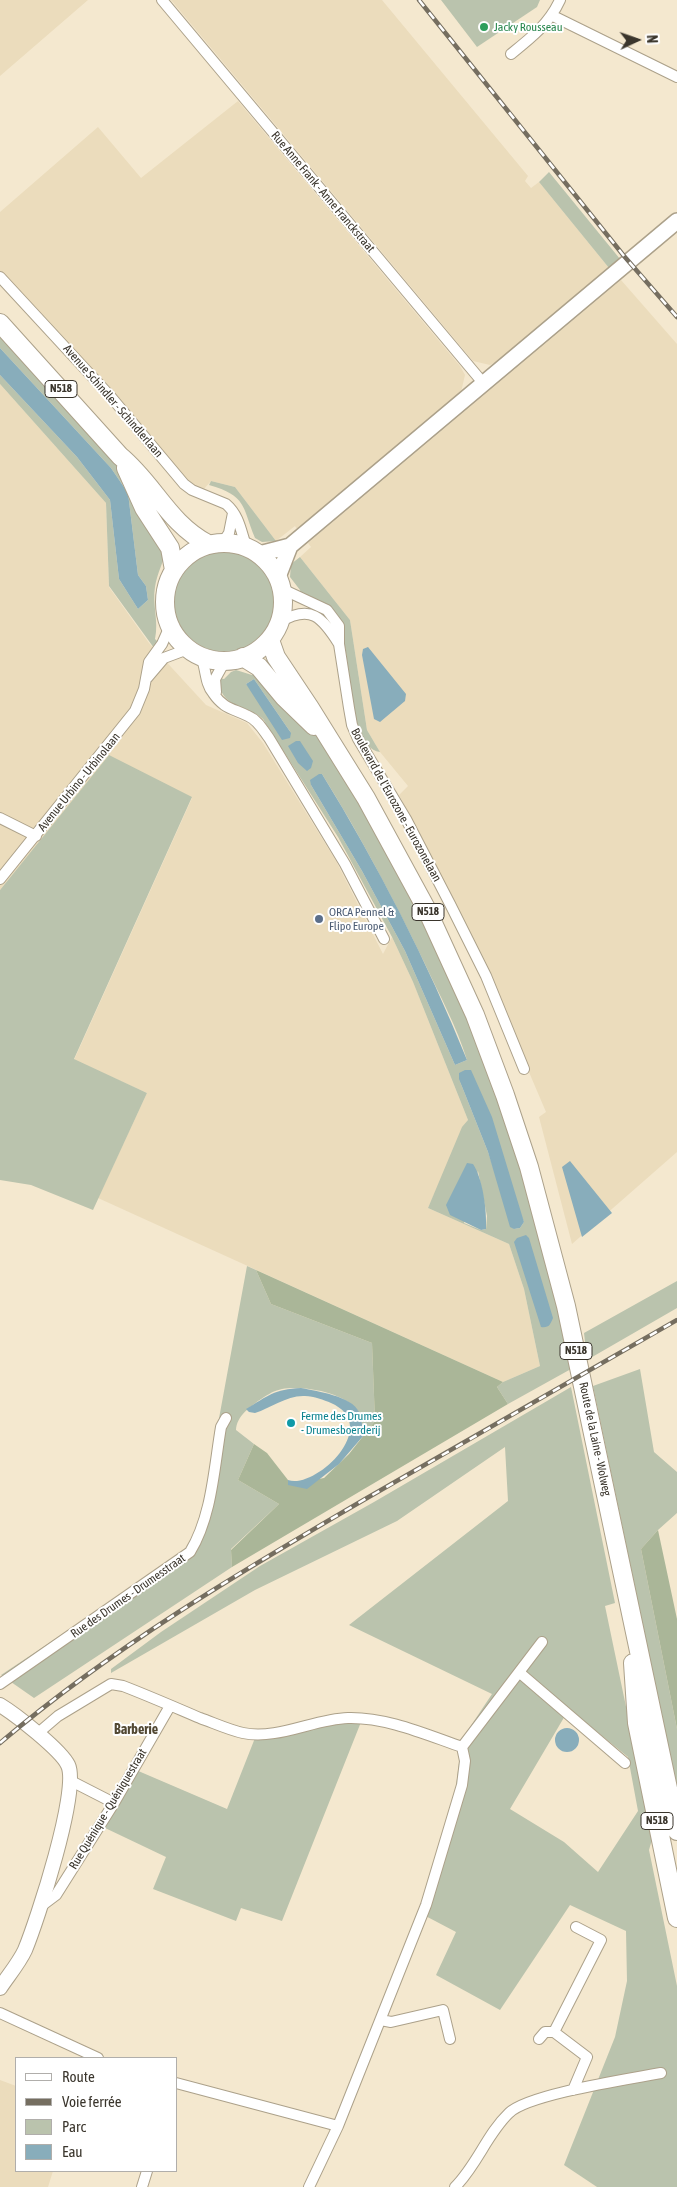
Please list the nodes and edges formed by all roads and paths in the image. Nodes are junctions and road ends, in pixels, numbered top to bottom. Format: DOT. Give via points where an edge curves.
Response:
graph roads {
  1 [pos="162,0"];
  2 [pos="560,0"];
  3 [pos="552,16"];
  4 [pos="511,54"];
  5 [pos="677,77"];
  6 [pos="677,221"];
  7 [pos="0,277"];
  8 [pos="0,323"];
  9 [pos="484,384"];
  10 [pos="120,456"];
  11 [pos="233,513"];
  12 [pos="216,543"];
  13 [pos="290,546"];
  14 [pos="253,550"];
  15 [pos="174,570"];
  16 [pos="280,583"];
  17 [pos="280,622"];
  18 [pos="170,626"];
  19 [pos="270,640"];
  20 [pos="338,644"];
  21 [pos="194,653"];
  22 [pos="243,657"];
  23 [pos="225,661"];
  24 [pos="146,679"];
  25 [pos="216,698"];
  26 [pos="330,740"];
  27 [pos="0,818"];
  28 [pos="36,836"];
  29 [pos="0,879"];
  30 [pos="384,939"];
  31 [pos="524,1069"];
  32 [pos="506,1095"];
  33 [pos="226,1418"];
  34 [pos="631,1611"];
  35 [pos="542,1642"];
  36 [pos="520,1674"];
  37 [pos="0,1684"];
  38 [pos="0,1704"];
  39 [pos="170,1706"];
  40 [pos="37,1734"];
  41 [pos="462,1748"];
  42 [pos="625,1763"];
  43 [pos="71,1781"];
  44 [pos="114,1803"];
  45 [pos="677,1830"];
  46 [pos="40,1907"];
  47 [pos="677,1918"];
  48 [pos="576,1927"];
  49 [pos="0,1988"];
  50 [pos="0,2013"];
  51 [pos="382,2020"];
  52 [pos="554,2032"];
  53 [pos="450,2039"];
  54 [pos="539,2039"];
  55 [pos="96,2057"];
  56 [pos="661,2073"];
  57 [pos="178,2084"];
  58 [pos="573,2090"];
  59 [pos="338,2126"];
  60 [pos="147,2172"];
  61 [pos="142,2187"];
  62 [pos="309,2187"];
  63 [pos="455,2187"];
  1 -- 9 [label="street, Rue Anne Frank - Anne Franckstraat"];
  2 -- 3 [label="street"];
  3 -- 4 [label="street" via="539,32"];
  3 -- 5 [label="street"];
  6 -- 9 [label="main road"];
  7 -- 11 [label="street, Avenue Schindler - Schindlerlaan" via="111,396 184,484 226,504"];
  8 -- 10 [label="highway, N518"];
  9 -- 13 [label="main road"];
  10 -- 12 [label="highway, N518" via="134,467 179,525 190,534"];
  10 -- 15 [label="highway, N518" via="144,508 170,548"];
  11 -- 12 [label="street" via="229,533"];
  11 -- 14 [label="street"];
  12 -- 14 [label="highway, N518"];
  12 -- 15 [label="highway" via="191,552"];
  13 -- 14 [label="main road"];
  13 -- 16 [label="main road" via="281,566"];
  14 -- 16 [label="highway" via="270,564"];
  15 -- 18 [label="highway" via="165,594"];
  16 -- 17 [label="highway" via="283,606"];
  16 -- 20 [label="street, Boulevard de l'Eurozone - Eurozonelaan" via="327,610 338,626"];
  17 -- 19 [label="highway"];
  17 -- 20 [label="street, Boulevard de l'Eurozone - Eurozonelaan" via="298,613 309,613 325,624"];
  18 -- 21 [label="highway" via="177,638"];
  18 -- 24 [label="street, Avenue Urbino - Urbinolaan" via="149,662"];
  19 -- 22 [label="highway"];
  19 -- 26 [label="highway, Boulevard de l'Eurozone - Eurozonelaan / N518" via="276,657"];
  20 -- 31 [label="street, Boulevard de l'Eurozone - Eurozonelaan" via="352,725 358,739 406,819 446,896 486,976"];
  21 -- 23 [label="highway"];
  21 -- 24 [label="street, Avenue Urbino - Urbinolaan" via="171,654"];
  21 -- 25 [label="street" via="205,665 211,692"];
  22 -- 23 [label="highway"];
  22 -- 26 [label="highway, Boulevard de l'Eurozone - Eurozonelaan / N518" via="259,667 290,703"];
  23 -- 25 [label="street" via="215,679"];
  24 -- 28 [label="street, Avenue Urbino - Urbinolaan" via="136,712"];
  25 -- 30 [label="street" via="222,705 249,716 260,725 345,864"];
  26 -- 32 [label="highway, Boulevard de l'Eurozone - Eurozonelaan / N518" via="366,798 427,910 475,1015"];
  27 -- 28 [label="street"];
  28 -- 29 [label="street, Avenue Urbino - Urbinolaan"];
  32 -- 34 [label="highway, Route de la Laine - Wolweg / N518" via="566,1306"];
  33 -- 37 [label="street, Rue des Drumes - Drumesstraat" via="221,1427 200,1537 190,1552"];
  34 -- 45 [label="highway, Route de la Laine - Wolweg / N518"];
  34 -- 47 [label="highway, Route de la Laine - Wolweg / N518" via="637,1723"];
  35 -- 36 [label="street"];
  36 -- 41 [label="street"];
  36 -- 42 [label="street"];
  38 -- 40 [label="street"];
  39 -- 40 [label="street" via="111,1684 58,1716"];
  39 -- 41 [label="street" via="243,1733 258,1735 348,1718 376,1721"];
  39 -- 44 [label="street, Rue Quénique - Quéniquestraat"];
  40 -- 43 [label="street" via="62,1756 69,1767"];
  41 -- 51 [label="street" via="465,1761 462,1786 426,1905"];
  43 -- 44 [label="street"];
  43 -- 46 [label="street"];
  44 -- 46 [label="street, Rue Quénique - Quéniquestraat" via="56,1895"];
  46 -- 49 [label="street" via="24,1950"];
  48 -- 52 [label="street" via="601,1940"];
  50 -- 55 [label="street"];
  51 -- 53 [label="street" via="391,2022 443,2010"];
  51 -- 59 [label="street"];
  52 -- 54 [label="street" via="546,2032"];
  52 -- 58 [label="street" via="587,2057"];
  56 -- 58 [label="street"];
  57 -- 59 [label="street"];
  58 -- 63 [label="street" via="522,2103 510,2112"];
  59 -- 62 [label="street"];
  60 -- 61 [label="street"];
}
